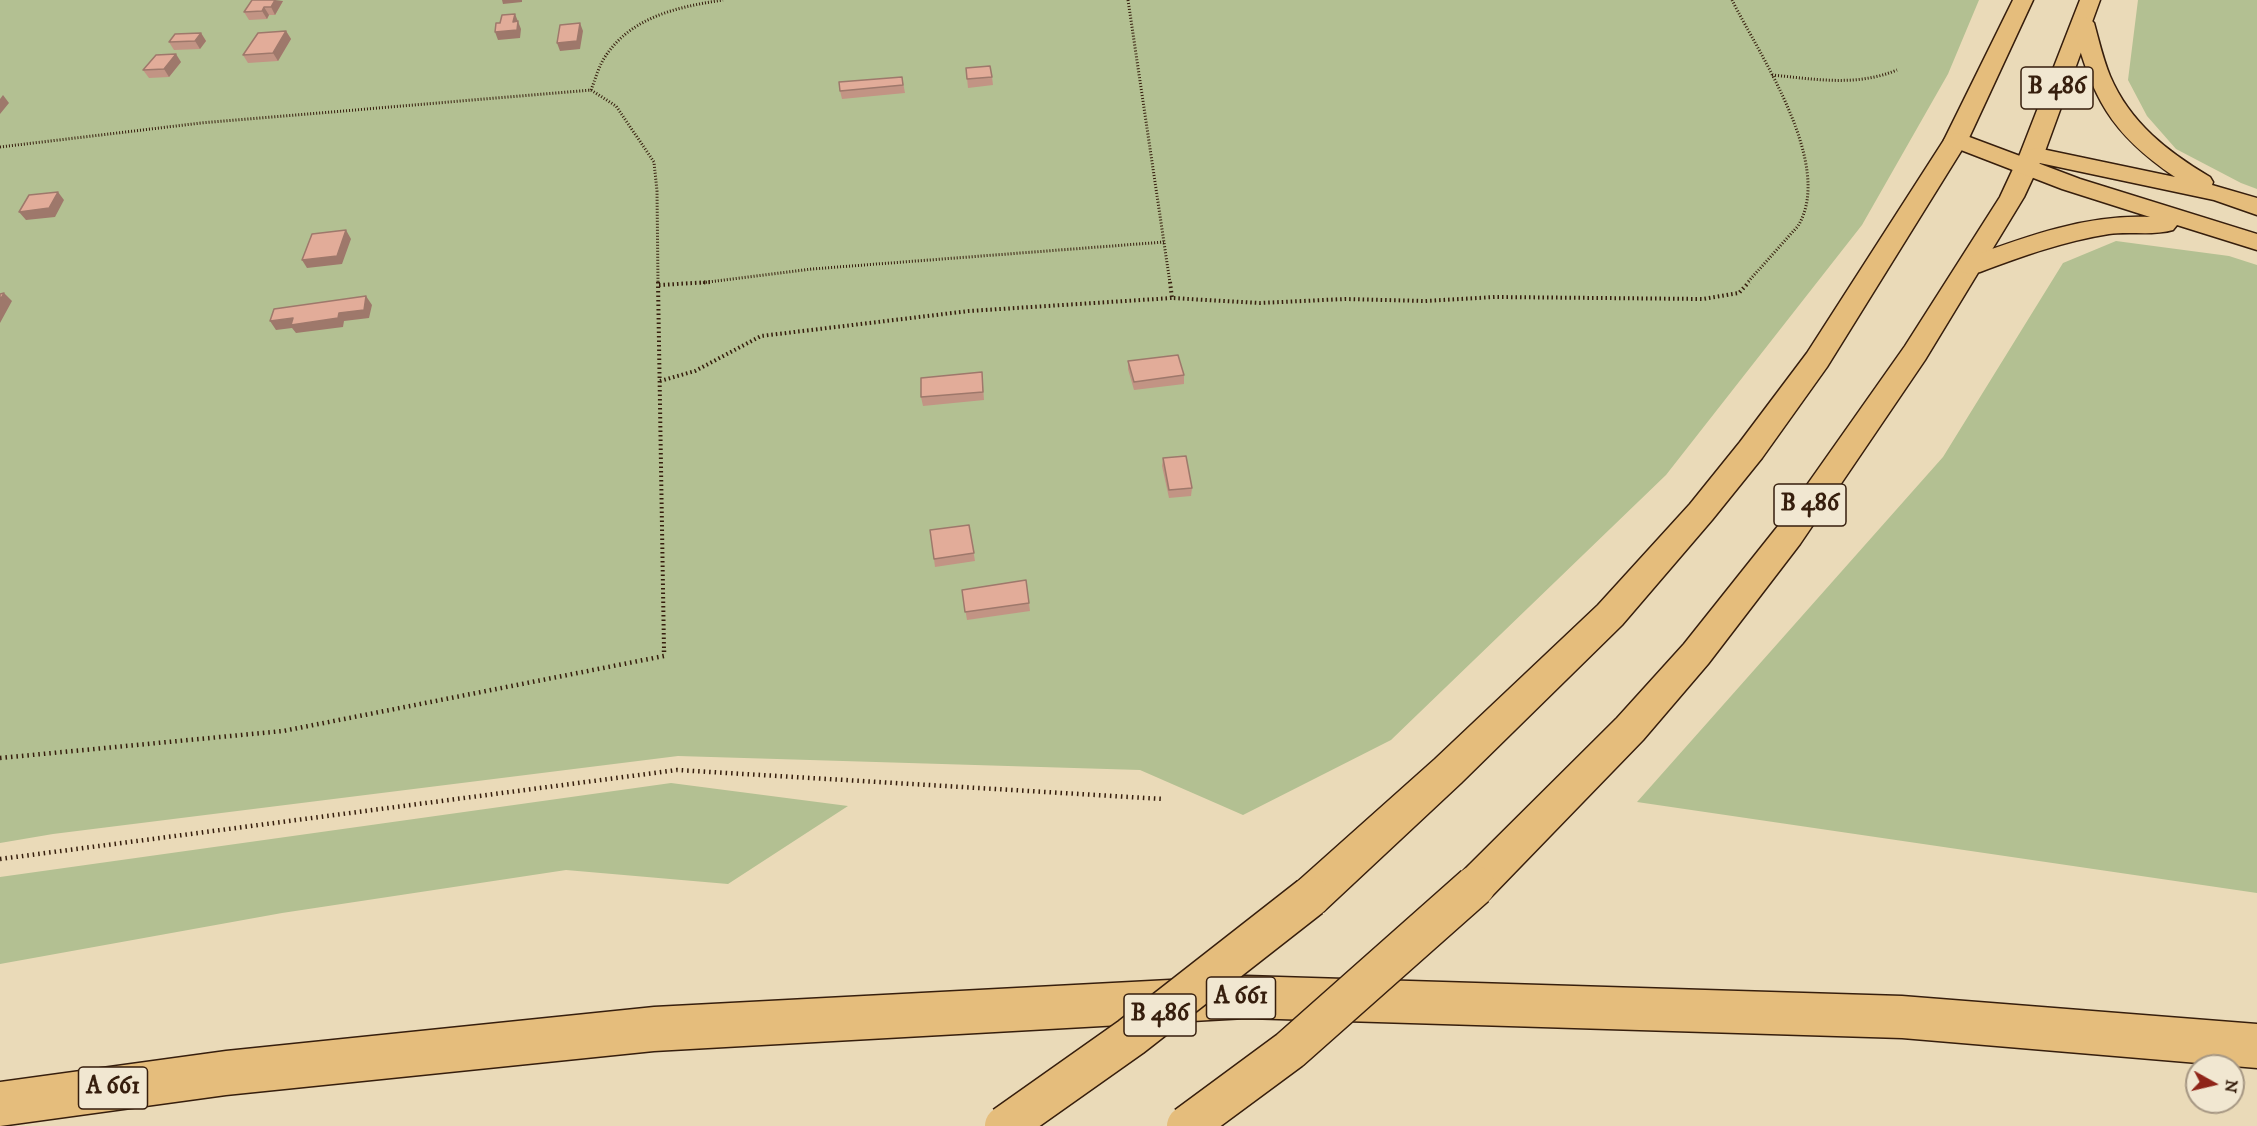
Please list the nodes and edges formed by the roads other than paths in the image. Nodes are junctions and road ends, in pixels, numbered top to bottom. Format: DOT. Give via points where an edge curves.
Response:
graph roads {
  1 [pos="2023,0"];
  2 [pos="2090,0"];
  3 [pos="2083,22"];
  4 [pos="1956,140"];
  5 [pos="2028,160"];
  6 [pos="2221,194"];
  7 [pos="2257,207"];
  8 [pos="2214,230"];
  9 [pos="2257,242"];
  10 [pos="1971,266"];
  11 [pos="2257,1046"];
  12 [pos="0,1104"];
  13 [pos="1005,1126"];
  14 [pos="1187,1126"];
  1 -- 4 [label="main road, B 486"];
  2 -- 3 [label="main road, B 486"];
  3 -- 5 [label="main road, B 486"];
  3 -- 6 [label="main road" via="2098,75 2119,116 2153,149"];
  4 -- 5 [label="main road"];
  4 -- 13 [label="main road, B 486, bridge" via="1817,360 1701,512 1610,615 1310,897 1131,1037"];
  5 -- 6 [label="main road"];
  5 -- 8 [label="main road" via="2134,205"];
  5 -- 10 [label="main road, B 486" via="2012,197"];
  6 -- 7 [label="main road"];
  8 -- 9 [label="main road"];
  8 -- 10 [label="main road" via="2137,224 2088,229"];
  10 -- 14 [label="main road, B 486, bridge" via="1789,535 1696,654 1630,729 1466,893 1290,1050"];
  11 -- 12 [label="main road, A 661" via="1902,1017 1246,998 654,1029 226,1073"];
}
